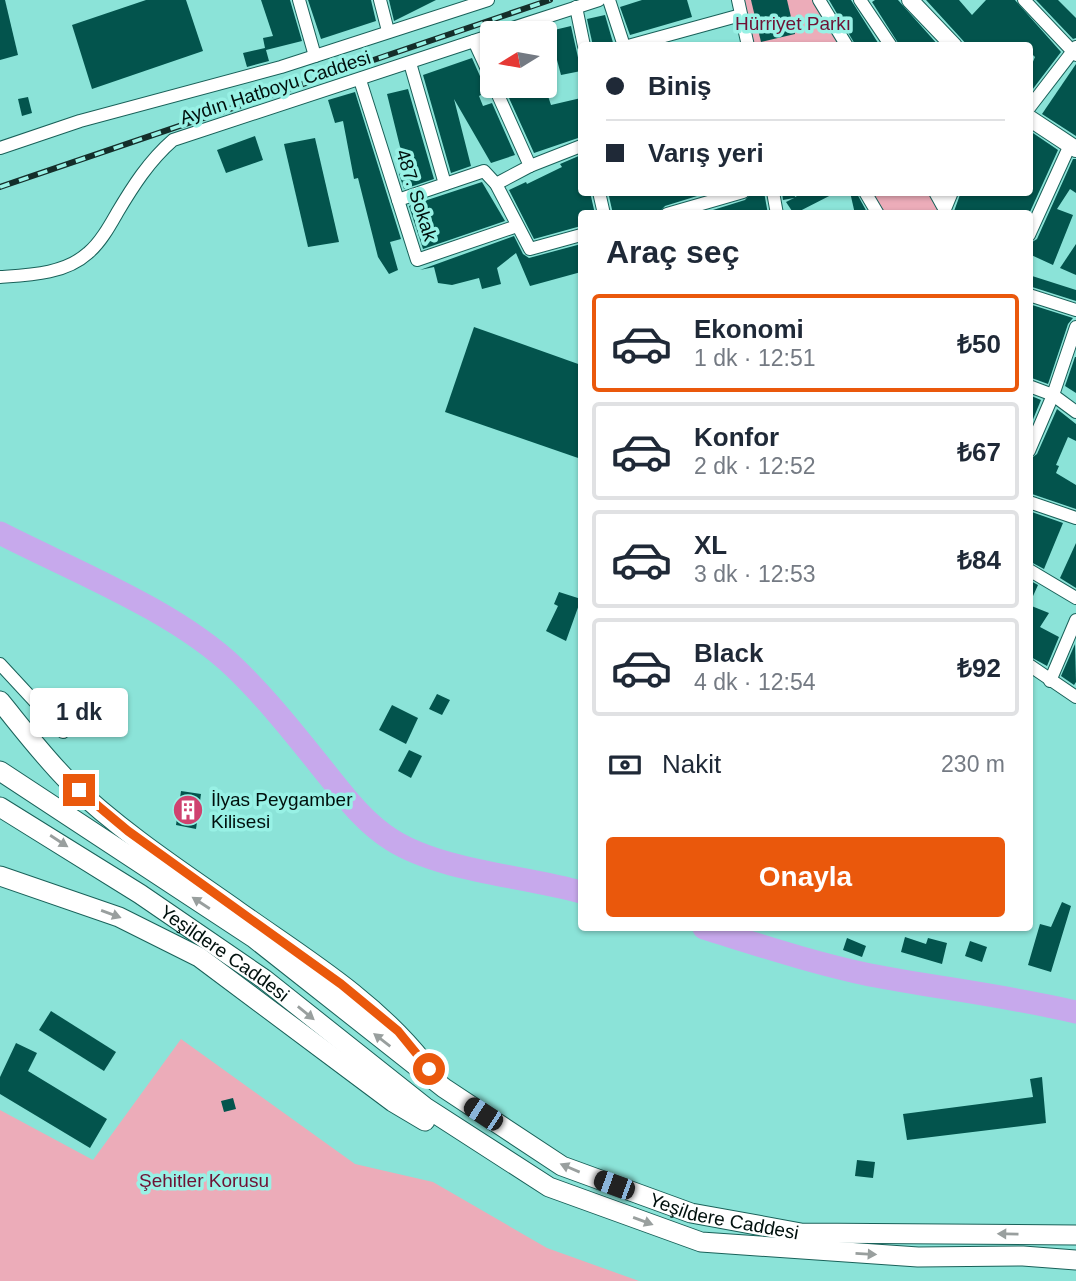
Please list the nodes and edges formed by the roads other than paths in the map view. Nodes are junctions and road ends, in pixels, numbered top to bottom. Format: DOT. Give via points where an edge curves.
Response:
graph roads {
  1 [pos="299,0"];
  2 [pos="380,0"];
  3 [pos="488,0"];
  4 [pos="599,0"];
  5 [pos="609,0"];
  6 [pos="738,0"];
  7 [pos="819,0"];
  8 [pos="860,0"];
  9 [pos="911,0"];
  10 [pos="1024,0"];
  11 [pos="576,7"];
  12 [pos="741,15"];
  13 [pos="533,21"];
  14 [pos="388,31"];
  15 [pos="480,39"];
  16 [pos="474,41"];
  17 [pos="583,42"];
  18 [pos="625,42"];
  19 [pos="641,42"];
  20 [pos="747,42"];
  21 [pos="845,42"];
  22 [pos="888,42"];
  23 [pos="950,42"];
  24 [pos="1074,51"];
  25 [pos="480,54"];
  26 [pos="314,56"];
  27 [pos="410,63"];
  28 [pos="360,80"];
  29 [pos="499,98"];
  30 [pos="1033,103"];
  31 [pos="1033,121"];
  32 [pos="578,147"];
  33 [pos="1073,147"];
  34 [pos="0,148"];
  35 [pos="530,166"];
  36 [pos="445,184"];
  37 [pos="496,184"];
  38 [pos="729,196"];
  39 [pos="398,200"];
  40 [pos="681,210"];
  41 [pos="517,226"];
  42 [pos="1033,227"];
  43 [pos="578,236"];
  44 [pos="0,277"];
  45 [pos="1033,296"];
  46 [pos="1076,310"];
  47 [pos="1076,327"];
  48 [pos="1033,388"];
  49 [pos="1053,395"];
  50 [pos="1076,412"];
  51 [pos="1033,442"];
  52 [pos="1033,503"];
  53 [pos="1076,518"];
  54 [pos="1033,572"];
  55 [pos="1076,598"];
  56 [pos="1076,620"];
  57 [pos="0,664"];
  58 [pos="1033,668"];
  59 [pos="1050,681"];
  60 [pos="1076,697"];
  61 [pos="0,701"];
  62 [pos="63,732"];
  63 [pos="0,771"];
  64 [pos="0,807"];
  65 [pos="0,876"];
  66 [pos="444,1088"];
  67 [pos="549,1187"];
  68 [pos="1076,1235"];
  69 [pos="1076,1260"];
  1 -- 26 [label="street"];
  2 -- 14 [label="street"];
  3 -- 14 [label="street, Aydın Hatboyu Caddesi"];
  4 -- 11 [label="street"];
  5 -- 18 [label="street"];
  6 -- 12 [label="street"];
  7 -- 21 [label="street"];
  8 -- 22 [label="street"];
  9 -- 23 [label="main road"];
  10 -- 24 [label="street"];
  11 -- 13 [label="street"];
  11 -- 17 [label="street"];
  12 -- 19 [label="street"];
  12 -- 20 [label="street"];
  14 -- 26 [label="street, Aydın Hatboyu Caddesi"];
  15 -- 16 [label="street, Aydın Hatboyu Caddesi"];
  16 -- 25 [label="street"];
  16 -- 27 [label="street, Aydın Hatboyu Caddesi"];
  24 -- 30 [label="street"];
  26 -- 34 [label="street, Aydın Hatboyu Caddesi"];
  27 -- 28 [label="street, Aydın Hatboyu Caddesi"];
  27 -- 36 [label="street"];
  28 -- 39 [label="street, 487. Sokak"];
  28 -- 44 [label="street, Aydın Hatboyu Caddesi" via="173,140 143,172 89,253 48,272"];
  29 -- 35 [label="street"];
  31 -- 33 [label="main road"];
  32 -- 35 [label="street"];
  33 -- 42 [label="street"];
  35 -- 37 [label="street"];
  36 -- 37 [label="street" via="484,172"];
  36 -- 39 [label="street"];
  37 -- 41 [label="street"];
  38 -- 40 [label="street"];
  39 -- 41 [label="street, 487. Sokak" via="417,260"];
  41 -- 43 [label="street" via="530,249"];
  45 -- 46 [label="street"];
  47 -- 49 [label="street"];
  48 -- 49 [label="street"];
  49 -- 50 [label="street"];
  49 -- 51 [label="street"];
  52 -- 53 [label="street"];
  54 -- 55 [label="street"];
  56 -- 59 [label="street"];
  57 -- 62 [label="street"];
  58 -- 59 [label="street"];
  59 -- 60 [label="street"];
  61 -- 66 [label="highway" via="83,794 341,984 398,1031"];
  66 -- 63 [label="highway, Yeşildere Caddesi, one-way" via="254,938"];
  64 -- 67 [label="highway, Yeşildere Caddesi, one-way" via="140,894 264,979 425,1107"];
  65 -- 67 [label="highway, one-way" via="119,917 199,957 393,1102"];
  68 -- 66 [label="highway, Yeşildere Caddesi, one-way" via="801,1233 691,1213 562,1166"];
  67 -- 69 [label="highway, Yeşildere Caddesi, one-way" via="701,1242 918,1257"];
}
